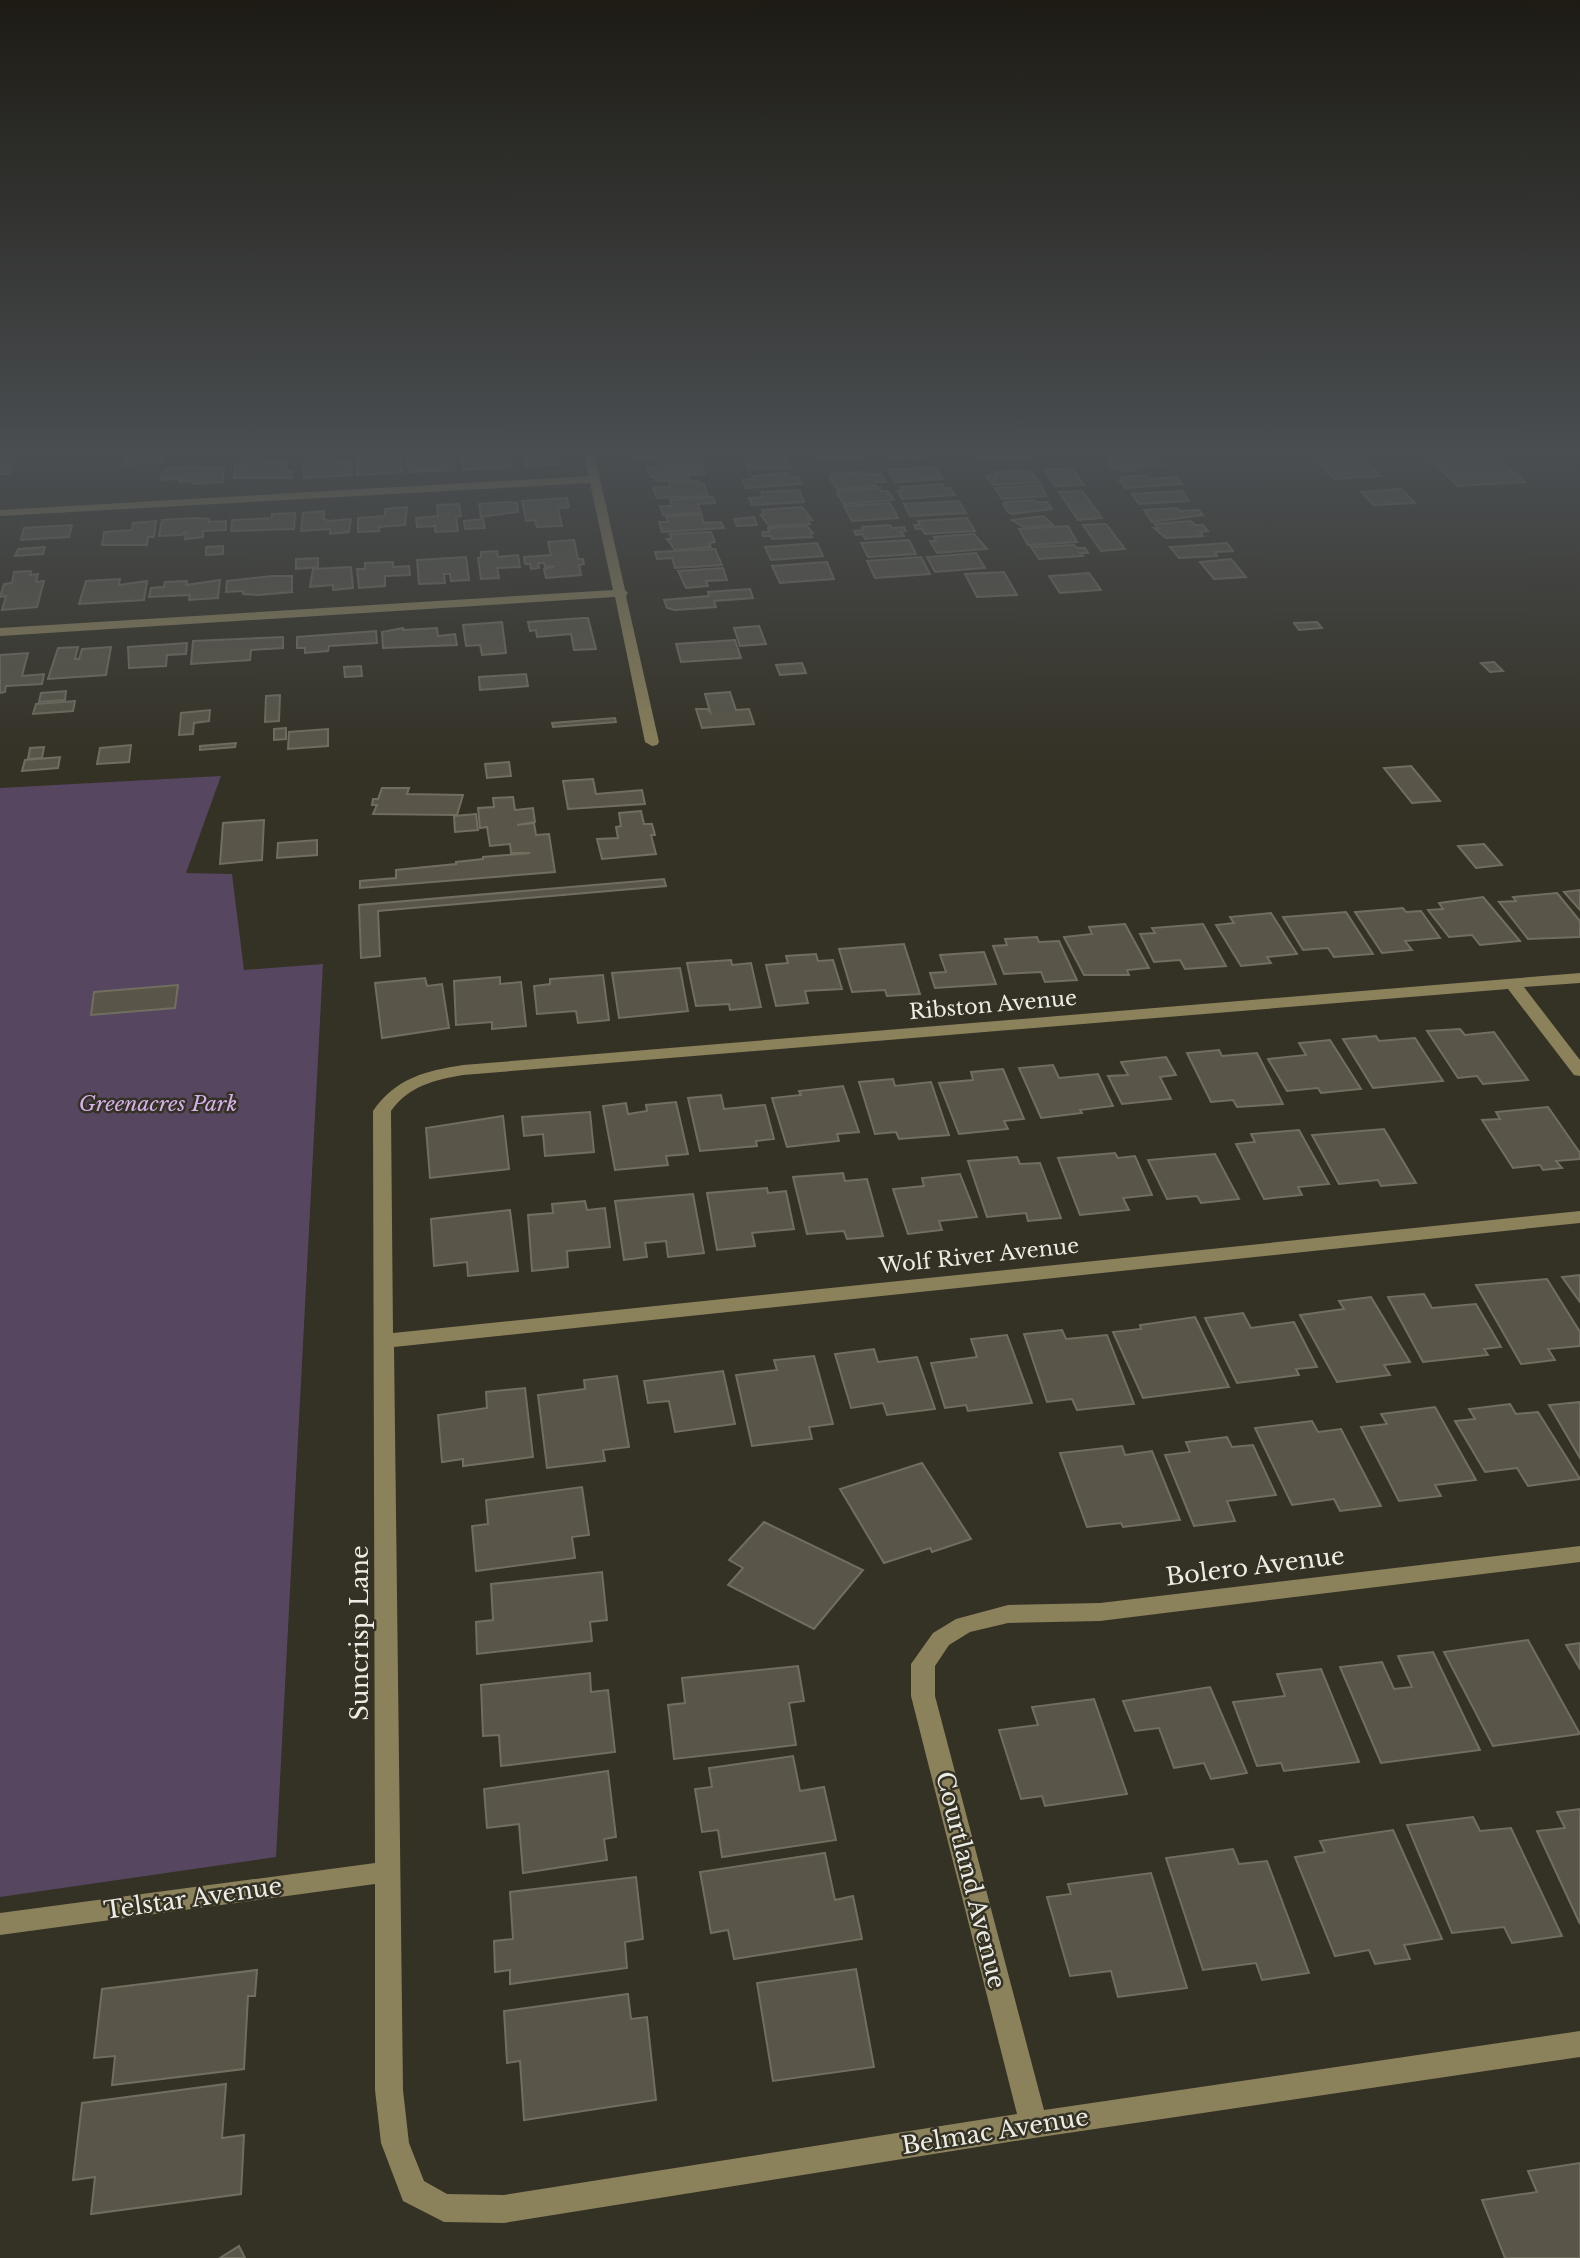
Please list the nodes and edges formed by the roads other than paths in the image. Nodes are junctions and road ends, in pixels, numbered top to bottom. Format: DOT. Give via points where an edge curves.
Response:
graph roads {
  1 [pos="614,557"];
  2 [pos="622,593"];
  3 [pos="0,632"];
  4 [pos="652,742"];
  5 [pos="1580,978"];
  6 [pos="1513,984"];
  7 [pos="1580,1071"];
  8 [pos="410,1083"];
  9 [pos="1580,1217"];
  10 [pos="384,1341"];
  11 [pos="1580,1554"];
  12 [pos="941,1639"];
  13 [pos="386,1872"];
  14 [pos="0,1924"];
  15 [pos="1580,2044"];
  16 [pos="1034,2125"];
  17 [pos="413,2191"];
  1 -- 2 [label="street"];
  2 -- 3 [label="street"];
  2 -- 4 [label="street"];
  5 -- 6 [label="street, Ribston Avenue"];
  6 -- 7 [label="street"];
  6 -- 8 [label="street, Ribston Avenue" via="463,1070"];
  8 -- 10 [label="street, Suncrisp Lane" via="392,1095 383,1111"];
  9 -- 10 [label="street, Wolf River Avenue"];
  10 -- 13 [label="street, Suncrisp Lane"];
  11 -- 12 [label="street, Bolero Avenue" via="1100,1612 1008,1614 964,1625"];
  12 -- 16 [label="street, Courtland Avenue" via="923,1664 923,1696"];
  13 -- 14 [label="street, Telstar Avenue"];
  13 -- 17 [label="street, Suncrisp Lane" via="389,2090 395,2143"];
  15 -- 16 [label="street, Belmac Avenue"];
  16 -- 17 [label="street, Belmac Avenue" via="504,2209 444,2208"];
}
